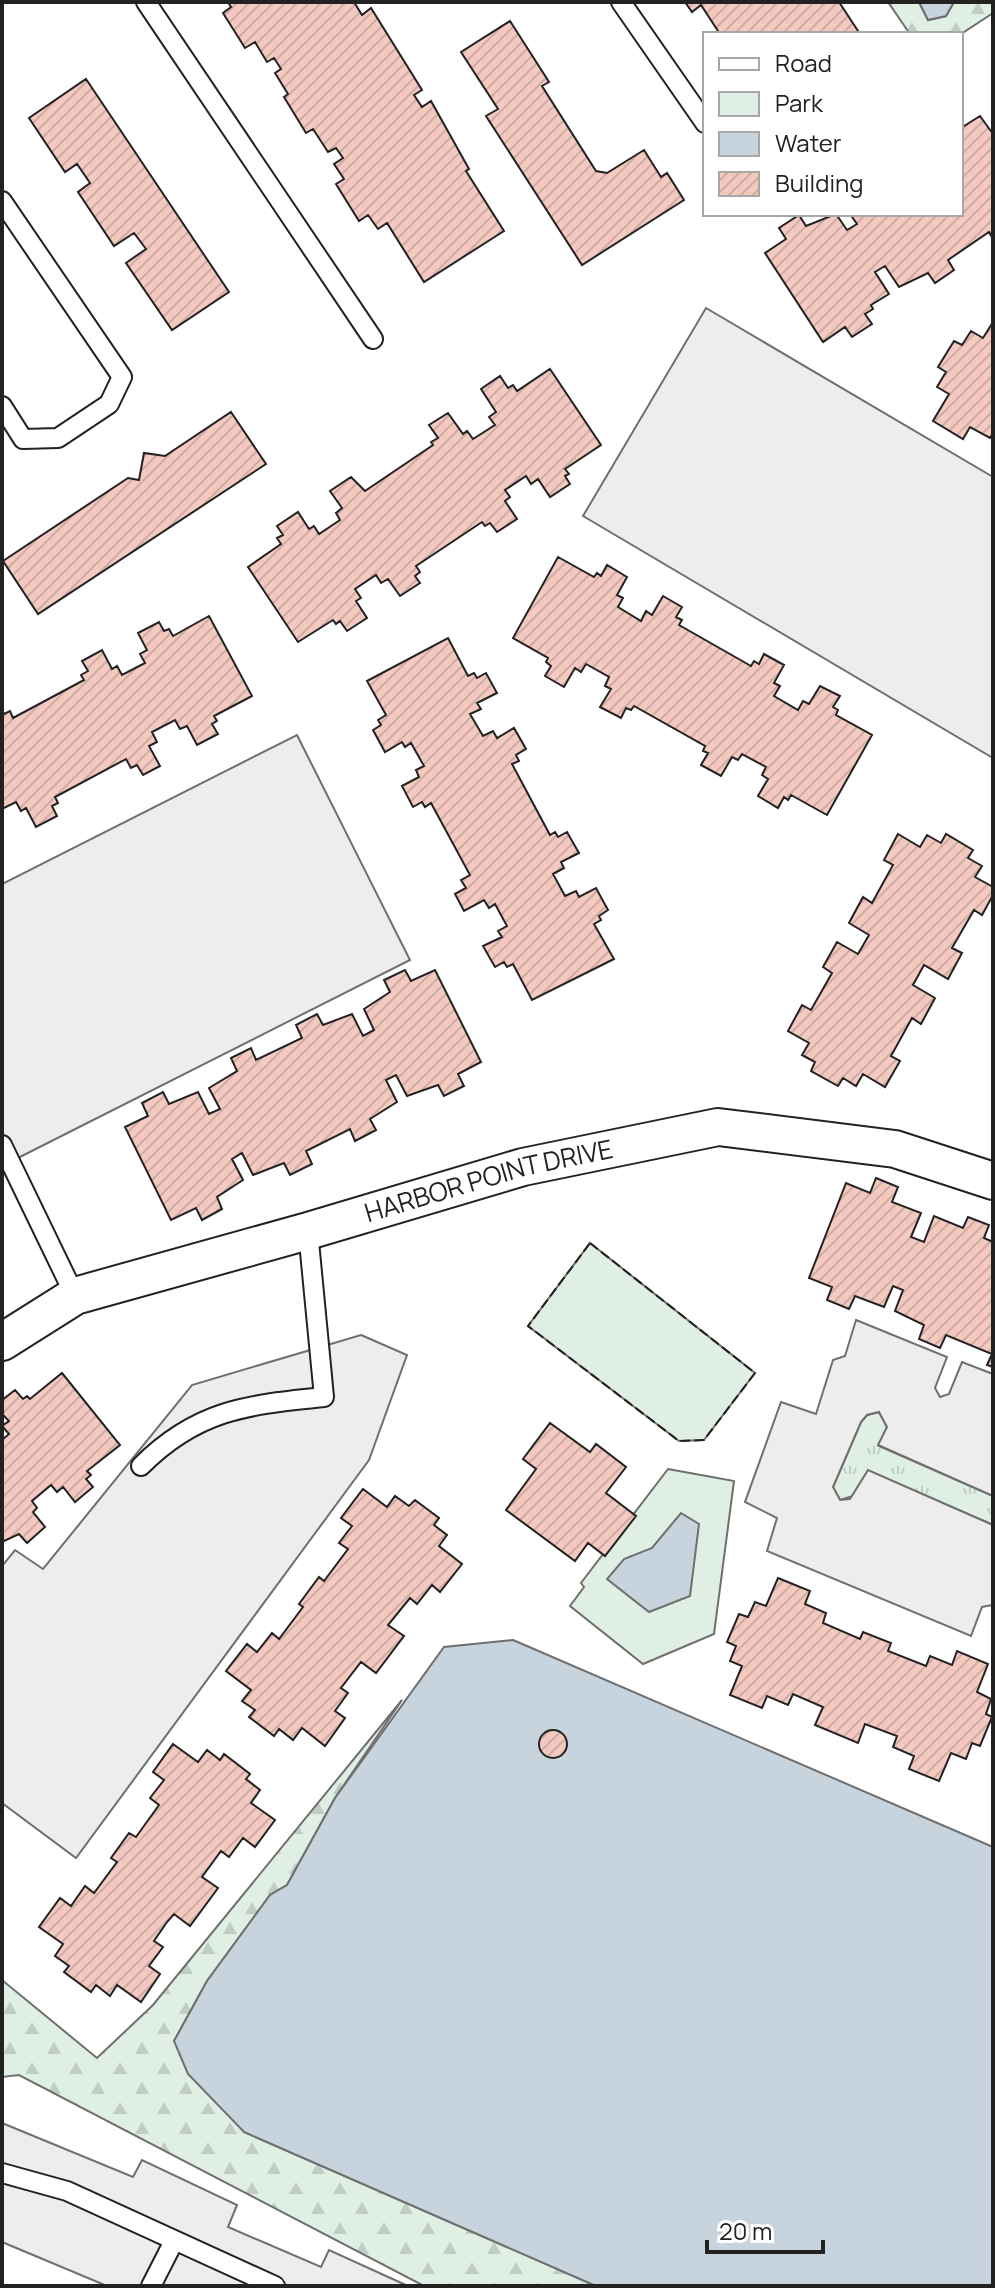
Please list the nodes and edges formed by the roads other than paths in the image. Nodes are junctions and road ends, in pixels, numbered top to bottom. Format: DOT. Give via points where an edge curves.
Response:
graph roads {
  1 [pos="146,2"];
  2 [pos="621,2"];
  3 [pos="703,120"];
  4 [pos="2,201"];
  5 [pos="373,339"];
  6 [pos="2,406"];
  7 [pos="2,1145"];
  8 [pos="993,1181"];
  9 [pos="308,1231"];
  10 [pos="75,1296"];
  11 [pos="2,1342"];
  12 [pos="141,1466"];
  13 [pos="2,2173"];
  14 [pos="174,2241"];
  15 [pos="151,2286"];
  16 [pos="275,2286"];
  1 -- 5 [label="lane"];
  2 -- 3 [label="lane"];
  4 -- 6 [label="lane" via="122,377 109,404 58,438 23,439"];
  7 -- 10 [label="lane"];
  8 -- 9 [label="street, HARBOR POINT DRIVE" via="895,1149 718,1127 523,1167"];
  9 -- 10 [label="street, HARBOR POINT DRIVE"];
  9 -- 12 [label="lane" via="324,1397 224,1412 168,1439"];
  10 -- 11 [label="street, HARBOR POINT DRIVE"];
  13 -- 14 [label="lane" via="67,2191"];
  14 -- 15 [label="lane"];
  14 -- 16 [label="lane"];
}
